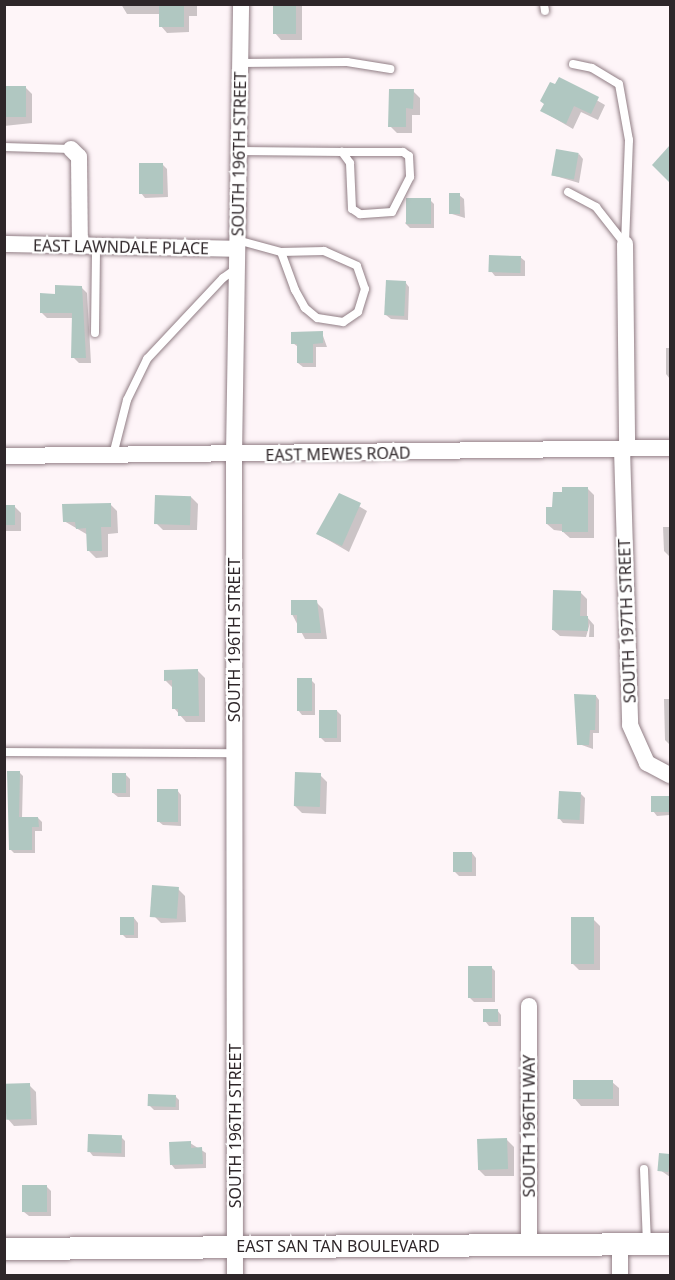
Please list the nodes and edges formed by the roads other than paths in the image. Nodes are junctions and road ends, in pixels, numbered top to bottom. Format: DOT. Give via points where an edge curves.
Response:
graph roads {
  1 [pos="241,4"];
  2 [pos="241,63"];
  3 [pos="573,64"];
  4 [pos="390,69"];
  5 [pos="4,147"];
  6 [pos="71,149"];
  7 [pos="239,151"];
  8 [pos="342,152"];
  9 [pos="568,192"];
  10 [pos="4,244"];
  11 [pos="237,244"];
  12 [pos="625,244"];
  13 [pos="88,247"];
  14 [pos="281,252"];
  15 [pos="237,269"];
  16 [pos="95,333"];
  17 [pos="670,448"];
  18 [pos="625,449"];
  19 [pos="113,455"];
  20 [pos="234,455"];
  21 [pos="4,456"];
  22 [pos="5,752"];
  23 [pos="234,753"];
  24 [pos="670,775"];
  25 [pos="529,1006"];
  26 [pos="644,1169"];
  27 [pos="620,1245"];
  28 [pos="647,1245"];
  29 [pos="670,1245"];
  30 [pos="529,1246"];
  31 [pos="235,1247"];
  32 [pos="4,1249"];
  33 [pos="236,1275"];
  34 [pos="620,1275"];
  1 -- 2 [label="street, SOUTH 196TH STREET"];
  2 -- 4 [label="lane" via="347,62"];
  2 -- 7 [label="street, SOUTH 196TH STREET"];
  3 -- 12 [label="lane" via="592,68 619,84 629,140"];
  5 -- 6 [label="lane"];
  6 -- 13 [label="street" via="79,157"];
  7 -- 8 [label="lane"];
  7 -- 11 [label="street, SOUTH 196TH STREET"];
  8 -- 8 [label="lane" via="403,152 409,156 410,177 392,212 360,214 352,209 350,163"];
  9 -- 12 [label="lane" via="596,207"];
  10 -- 13 [label="street, EAST LAWNDALE PLACE"];
  11 -- 13 [label="street, EAST LAWNDALE PLACE"];
  11 -- 14 [label="lane"];
  11 -- 15 [label="street, SOUTH 196TH STREET"];
  12 -- 18 [label="street, SOUTH 197TH STREET"];
  13 -- 16 [label="lane"];
  14 -- 14 [label="lane" via="324,251 357,266 365,289 358,312 343,321 317,318 305,308 295,290"];
  15 -- 19 [label="lane" via="223,278 147,359 127,400"];
  15 -- 20 [label="street, SOUTH 196TH STREET"];
  17 -- 18 [label="street, EAST MEWES ROAD"];
  18 -- 20 [label="street, EAST MEWES ROAD"];
  18 -- 24 [label="street, SOUTH 197TH STREET" via="630,725 647,763"];
  19 -- 20 [label="street, EAST MEWES ROAD"];
  19 -- 21 [label="street, EAST MEWES ROAD"];
  20 -- 23 [label="street, SOUTH 196TH STREET"];
  22 -- 23 [label="lane"];
  23 -- 31 [label="street, SOUTH 196TH STREET"];
  25 -- 30 [label="street, SOUTH 196TH WAY"];
  26 -- 28 [label="lane"];
  27 -- 28 [label="street, EAST SAN TAN BOULEVARD"];
  27 -- 30 [label="street, EAST SAN TAN BOULEVARD"];
  27 -- 34 [label="street"];
  28 -- 29 [label="street, EAST SAN TAN BOULEVARD"];
  30 -- 31 [label="street, EAST SAN TAN BOULEVARD"];
  31 -- 32 [label="street, EAST SAN TAN BOULEVARD"];
  31 -- 33 [label="street, SOUTH 196TH STREET"];
}
